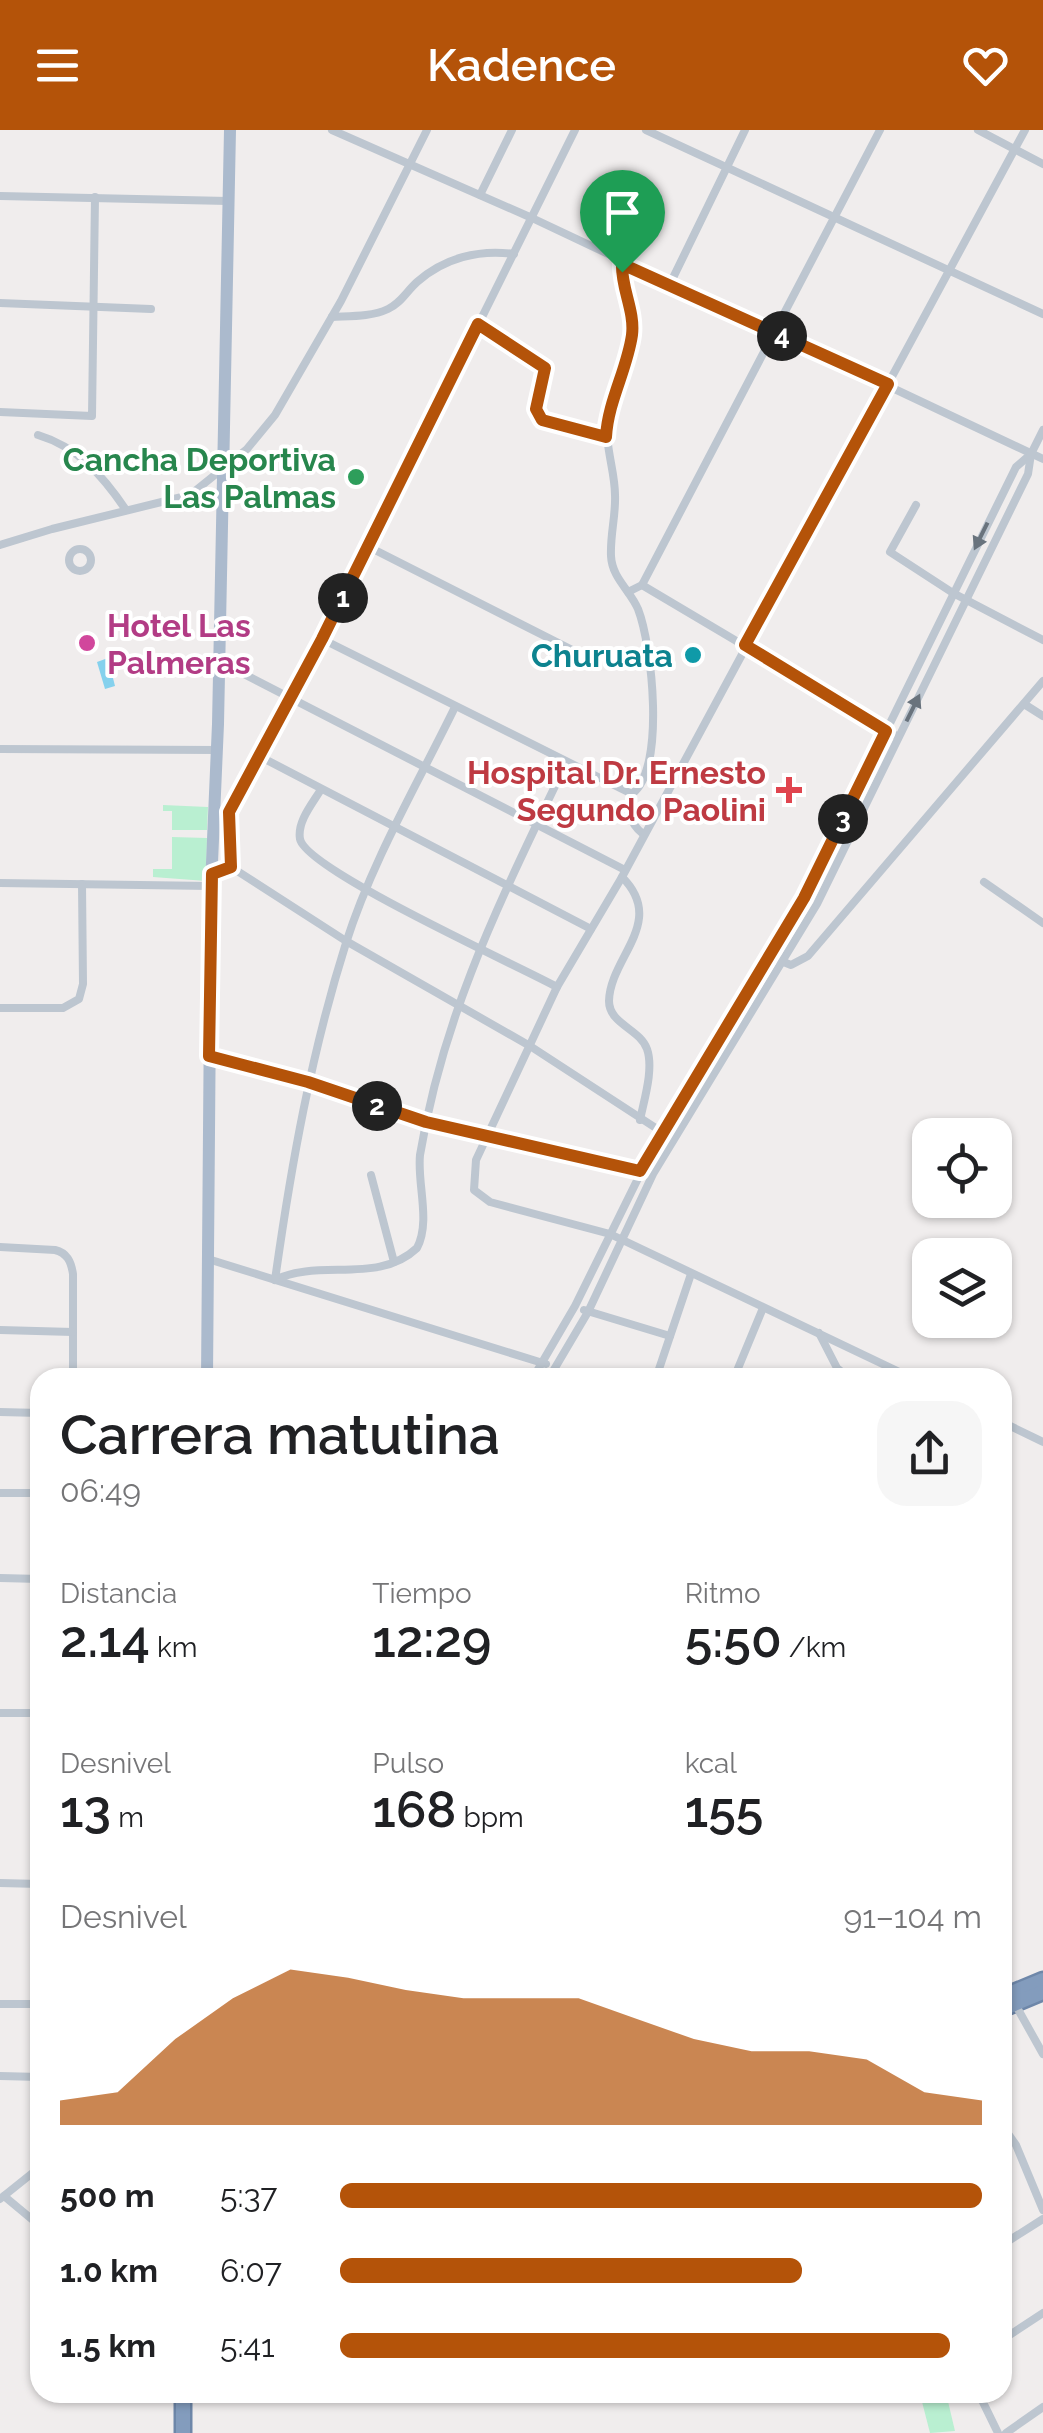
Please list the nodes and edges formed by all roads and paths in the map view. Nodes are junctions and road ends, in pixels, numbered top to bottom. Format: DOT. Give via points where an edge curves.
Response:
graph roads {
  1 [pos="230,130"];
  2 [pos="332,130"];
  3 [pos="427,130"];
  4 [pos="512,130"];
  5 [pos="576,130"];
  6 [pos="646,130"];
  7 [pos="744,130"];
  8 [pos="880,130"];
  9 [pos="978,130"];
  10 [pos="1026,130"];
  11 [pos="1014,150"];
  12 [pos="410,164"];
  13 [pos="1043,164"];
  14 [pos="725,169"];
  15 [pos="480,195"];
  16 [pos="0,196"];
  17 [pos="95,197"];
  18 [pos="228,201"];
  19 [pos="532,218"];
  20 [pos="833,219"];
  21 [pos="514,254"];
  22 [pos="622,264"];
  23 [pos="952,271"];
  24 [pos="670,284"];
  25 [pos="0,303"];
  26 [pos="94,306"];
  27 [pos="151,309"];
  28 [pos="1043,314"];
  29 [pos="332,317"];
  30 [pos="478,324"];
  31 [pos="773,332"];
  32 [pos="888,384"];
  33 [pos="0,412"];
  34 [pos="1043,430"];
  35 [pos="38,435"];
  36 [pos="606,437"];
  37 [pos="1031,454"];
  38 [pos="1043,460"];
  39 [pos="224,469"];
  40 [pos="916,506"];
  41 [pos="126,510"];
  42 [pos="0,545"];
  43 [pos="369,547"];
  44 [pos="642,585"];
  45 [pos="628,592"];
  46 [pos="953,593"];
  47 [pos="966,599"];
  48 [pos="322,639"];
  49 [pos="1043,640"];
  50 [pos="745,645"];
  51 [pos="596,662"];
  52 [pos="241,665"];
  53 [pos="1043,682"];
  54 [pos="291,696"];
  55 [pos="1024,704"];
  56 [pos="455,707"];
  57 [pos="1043,716"];
  58 [pos="886,731"];
  59 [pos="898,738"];
  60 [pos="0,749"];
  61 [pos="218,750"];
  62 [pos="259,756"];
  63 [pos="566,762"];
  64 [pos="424,770"];
  65 [pos="320,790"];
  66 [pos="632,794"];
  67 [pos="216,809"];
  68 [pos="229,824"];
  69 [pos="536,826"];
  70 [pos="394,828"];
  71 [pos="643,834"];
  72 [pos="231,867"];
  73 [pos="623,874"];
  74 [pos="211,880"];
  75 [pos="984,882"];
  76 [pos="0,883"];
  77 [pos="82,884"];
  78 [pos="506,885"];
  79 [pos="366,892"];
  80 [pos="1043,923"];
  81 [pos="590,928"];
  82 [pos="346,941"];
  83 [pos="480,946"];
  84 [pos="771,957"];
  85 [pos="783,964"];
  86 [pos="558,987"];
  87 [pos="457,1004"];
  88 [pos="0,1008"];
  89 [pos="530,1046"];
  90 [pos="209,1056"];
  91 [pos="308,1082"];
  92 [pos="640,1120"];
  93 [pos="426,1122"];
  94 [pos="661,1132"];
  95 [pos="486,1137"];
  96 [pos="674,1139"];
  97 [pos="640,1171"];
  98 [pos="371,1174"];
  99 [pos="610,1234"];
  100 [pos="623,1239"];
  101 [pos="0,1247"];
  102 [pos="208,1258"];
  103 [pos="394,1262"];
  104 [pos="691,1274"];
  105 [pos="275,1280"];
  106 [pos="575,1306"];
  107 [pos="763,1308"];
  108 [pos="588,1312"];
  109 [pos="0,1330"];
  110 [pos="73,1332"];
  111 [pos="819,1333"];
  112 [pos="670,1336"];
  113 [pos="542,1362"];
  114 [pos="555,1367"];
  115 [pos="73,1368"];
  116 [pos="207,1368"];
  117 [pos="539,1368"];
  118 [pos="659,1368"];
  119 [pos="738,1368"];
  120 [pos="837,1368"];
  121 [pos="891,1368"];
  122 [pos="0,1412"];
  123 [pos="30,1413"];
  124 [pos="1012,1427"];
  125 [pos="1043,1442"];
  126 [pos="0,1493"];
  127 [pos="30,1493"];
  128 [pos="0,1578"];
  129 [pos="30,1580"];
  130 [pos="0,1713"];
  131 [pos="30,1713"];
  132 [pos="0,1883"];
  133 [pos="30,1884"];
  134 [pos="1043,1980"];
  135 [pos="1043,1992"];
  136 [pos="1012,2000"];
  137 [pos="1012,2001"];
  138 [pos="0,2004"];
  139 [pos="30,2004"];
  140 [pos="1012,2010"];
  141 [pos="1043,2054"];
  142 [pos="0,2076"];
  143 [pos="30,2078"];
  144 [pos="1012,2139"];
  145 [pos="30,2174"];
  146 [pos="2,2197"];
  147 [pos="1043,2210"];
  148 [pos="30,2218"];
  149 [pos="1043,2219"];
  150 [pos="1012,2239"];
  151 [pos="1043,2313"];
  152 [pos="1012,2333"];
  153 [pos="184,2403"];
  154 [pos="983,2403"];
  155 [pos="1043,2407"];
  156 [pos="183,2433"];
  157 [pos="998,2433"];
  158 [pos="1006,2433"];
  1 -- 18 [label="main road"];
  2 -- 12 [label="street"];
  3 -- 12 [label="street"];
  4 -- 15 [label="street"];
  5 -- 19 [label="street"];
  6 -- 14 [label="street"];
  7 -- 14 [label="street"];
  8 -- 20 [label="street"];
  9 -- 11 [label="street"];
  10 -- 11 [label="street"];
  11 -- 13 [label="street"];
  11 -- 23 [label="street"];
  12 -- 15 [label="street"];
  12 -- 29 [label="street"];
  14 -- 20 [label="street"];
  14 -- 24 [label="street"];
  15 -- 19 [label="street"];
  16 -- 17 [label="street"];
  17 -- 18 [label="street"];
  17 -- 26 [label="street"];
  18 -- 39 [label="main road"];
  19 -- 21 [label="street"];
  19 -- 22 [label="street"];
  20 -- 23 [label="street"];
  20 -- 31 [label="street"];
  21 -- 29 [label="street" via="465,256 427,275 386,310"];
  21 -- 30 [label="street"];
  22 -- 24 [label="street"];
  22 -- 36 [label="street" via="632,333"];
  23 -- 28 [label="street"];
  23 -- 32 [label="street"];
  24 -- 31 [label="street"];
  25 -- 26 [label="street"];
  26 -- 27 [label="street"];
  26 -- 33 [label="street" via="92,416"];
  29 -- 39 [label="street" via="275,415"];
  30 -- 36 [label="street" via="545,368 536,409 542,420"];
  30 -- 43 [label="street"];
  31 -- 32 [label="street"];
  31 -- 44 [label="street"];
  32 -- 37 [label="street"];
  32 -- 50 [label="street"];
  34 -- 37 [label="street"];
  35 -- 41 [label="street" via="68,446"];
  36 -- 45 [label="street" via="615,493 611,562"];
  37 -- 38 [label="street"];
  37 -- 46 [label="street, one-way" via="1016,468"];
  37 -- 47 [label="street" via="1028,474"];
  39 -- 41 [label="street" via="190,495"];
  39 -- 61 [label="main road"];
  40 -- 46 [label="street" via="890,552"];
  41 -- 42 [label="street"];
  43 -- 48 [label="street"];
  43 -- 51 [label="street"];
  44 -- 45 [label="street"];
  44 -- 50 [label="street"];
  45 -- 66 [label="street" via="643,626 652,705 647,764"];
  46 -- 47 [label="street"];
  46 -- 58 [label="street"];
  47 -- 49 [label="street"];
  59 -- 47 [label="street, one-way"];
  48 -- 54 [label="street"];
  48 -- 56 [label="street"];
  50 -- 58 [label="street"];
  50 -- 71 [label="street"];
  52 -- 54 [label="street" via="238,671"];
  53 -- 55 [label="street"];
  54 -- 62 [label="street"];
  54 -- 64 [label="street"];
  55 -- 57 [label="street"];
  55 -- 85 [label="street" via="808,956"];
  56 -- 63 [label="street"];
  56 -- 64 [label="street"];
  58 -- 59 [label="street"];
  58 -- 84 [label="street"];
  59 -- 85 [label="street"];
  60 -- 61 [label="street"];
  61 -- 67 [label="main road"];
  62 -- 65 [label="street"];
  62 -- 68 [label="street"];
  63 -- 66 [label="street"];
  63 -- 69 [label="street"];
  64 -- 69 [label="street"];
  64 -- 70 [label="street"];
  65 -- 70 [label="street"];
  65 -- 79 [label="street" via="302,823 305,850"];
  66 -- 71 [label="street" via="632,825"];
  67 -- 68 [label="street"];
  67 -- 74 [label="main road"];
  68 -- 72 [label="street"];
  69 -- 73 [label="street"];
  69 -- 78 [label="street"];
  70 -- 78 [label="street"];
  70 -- 79 [label="street"];
  71 -- 73 [label="street"];
  72 -- 74 [label="street"];
  72 -- 82 [label="street"];
  73 -- 81 [label="street"];
  73 -- 92 [label="street" via="634,894 638,928 609,1002 648,1050"];
  74 -- 77 [label="street"];
  74 -- 90 [label="main road"];
  75 -- 80 [label="street"];
  76 -- 77 [label="street"];
  77 -- 88 [label="street" via="79,999 63,1008"];
  78 -- 81 [label="street"];
  78 -- 83 [label="street"];
  79 -- 82 [label="street"];
  79 -- 83 [label="street"];
  81 -- 86 [label="street"];
  82 -- 87 [label="street"];
  82 -- 91 [label="street"];
  83 -- 86 [label="street"];
  83 -- 87 [label="street"];
  84 -- 85 [label="street"];
  84 -- 94 [label="street"];
  85 -- 96 [label="street"];
  86 -- 89 [label="street"];
  87 -- 89 [label="street"];
  87 -- 93 [label="street"];
  89 -- 92 [label="street"];
  89 -- 95 [label="street"];
  90 -- 91 [label="street"];
  90 -- 102 [label="main road"];
  91 -- 93 [label="street"];
  91 -- 105 [label="street"];
  92 -- 94 [label="street"];
  93 -- 95 [label="street"];
  93 -- 103 [label="street" via="418,1175 422,1239"];
  94 -- 96 [label="street"];
  94 -- 97 [label="street"];
  95 -- 97 [label="street"];
  95 -- 99 [label="street" via="476,1160 474,1190 480,1196"];
  96 -- 100 [label="street"];
  97 -- 99 [label="street"];
  98 -- 103 [label="street"];
  99 -- 100 [label="street"];
  99 -- 106 [label="street"];
  100 -- 104 [label="street"];
  100 -- 108 [label="street"];
  101 -- 110 [label="street" via="63,1252 73,1274"];
  102 -- 105 [label="street"];
  102 -- 116 [label="main road"];
  103 -- 105 [label="street" via="361,1270 294,1271"];
  104 -- 107 [label="street"];
  104 -- 112 [label="street"];
  105 -- 113 [label="street"];
  106 -- 108 [label="street"];
  106 -- 113 [label="street"];
  107 -- 111 [label="street"];
  107 -- 119 [label="street"];
  108 -- 112 [label="street"];
  108 -- 114 [label="street"];
  109 -- 110 [label="street"];
  110 -- 115 [label="street"];
  111 -- 120 [label="street"];
  111 -- 121 [label="street"];
  112 -- 118 [label="street"];
  113 -- 114 [label="street"];
  113 -- 117 [label="street"];
  122 -- 123 [label="street"];
  124 -- 125 [label="street"];
  126 -- 127 [label="street"];
  128 -- 129 [label="street"];
  130 -- 131 [label="street"];
  132 -- 133 [label="street"];
  134 -- 136 [label="highway"];
  135 -- 137 [label="highway"];
  138 -- 139 [label="street"];
  140 -- 141 [label="street"];
  142 -- 143 [label="street"];
  144 -- 147 [label="street"];
  145 -- 146 [label="street"];
  146 -- 148 [label="street"];
  149 -- 150 [label="street"];
  151 -- 152 [label="street"];
  153 -- 156 [label="highway"];
  154 -- 157 [label="street"];
  155 -- 158 [label="street"];
}
